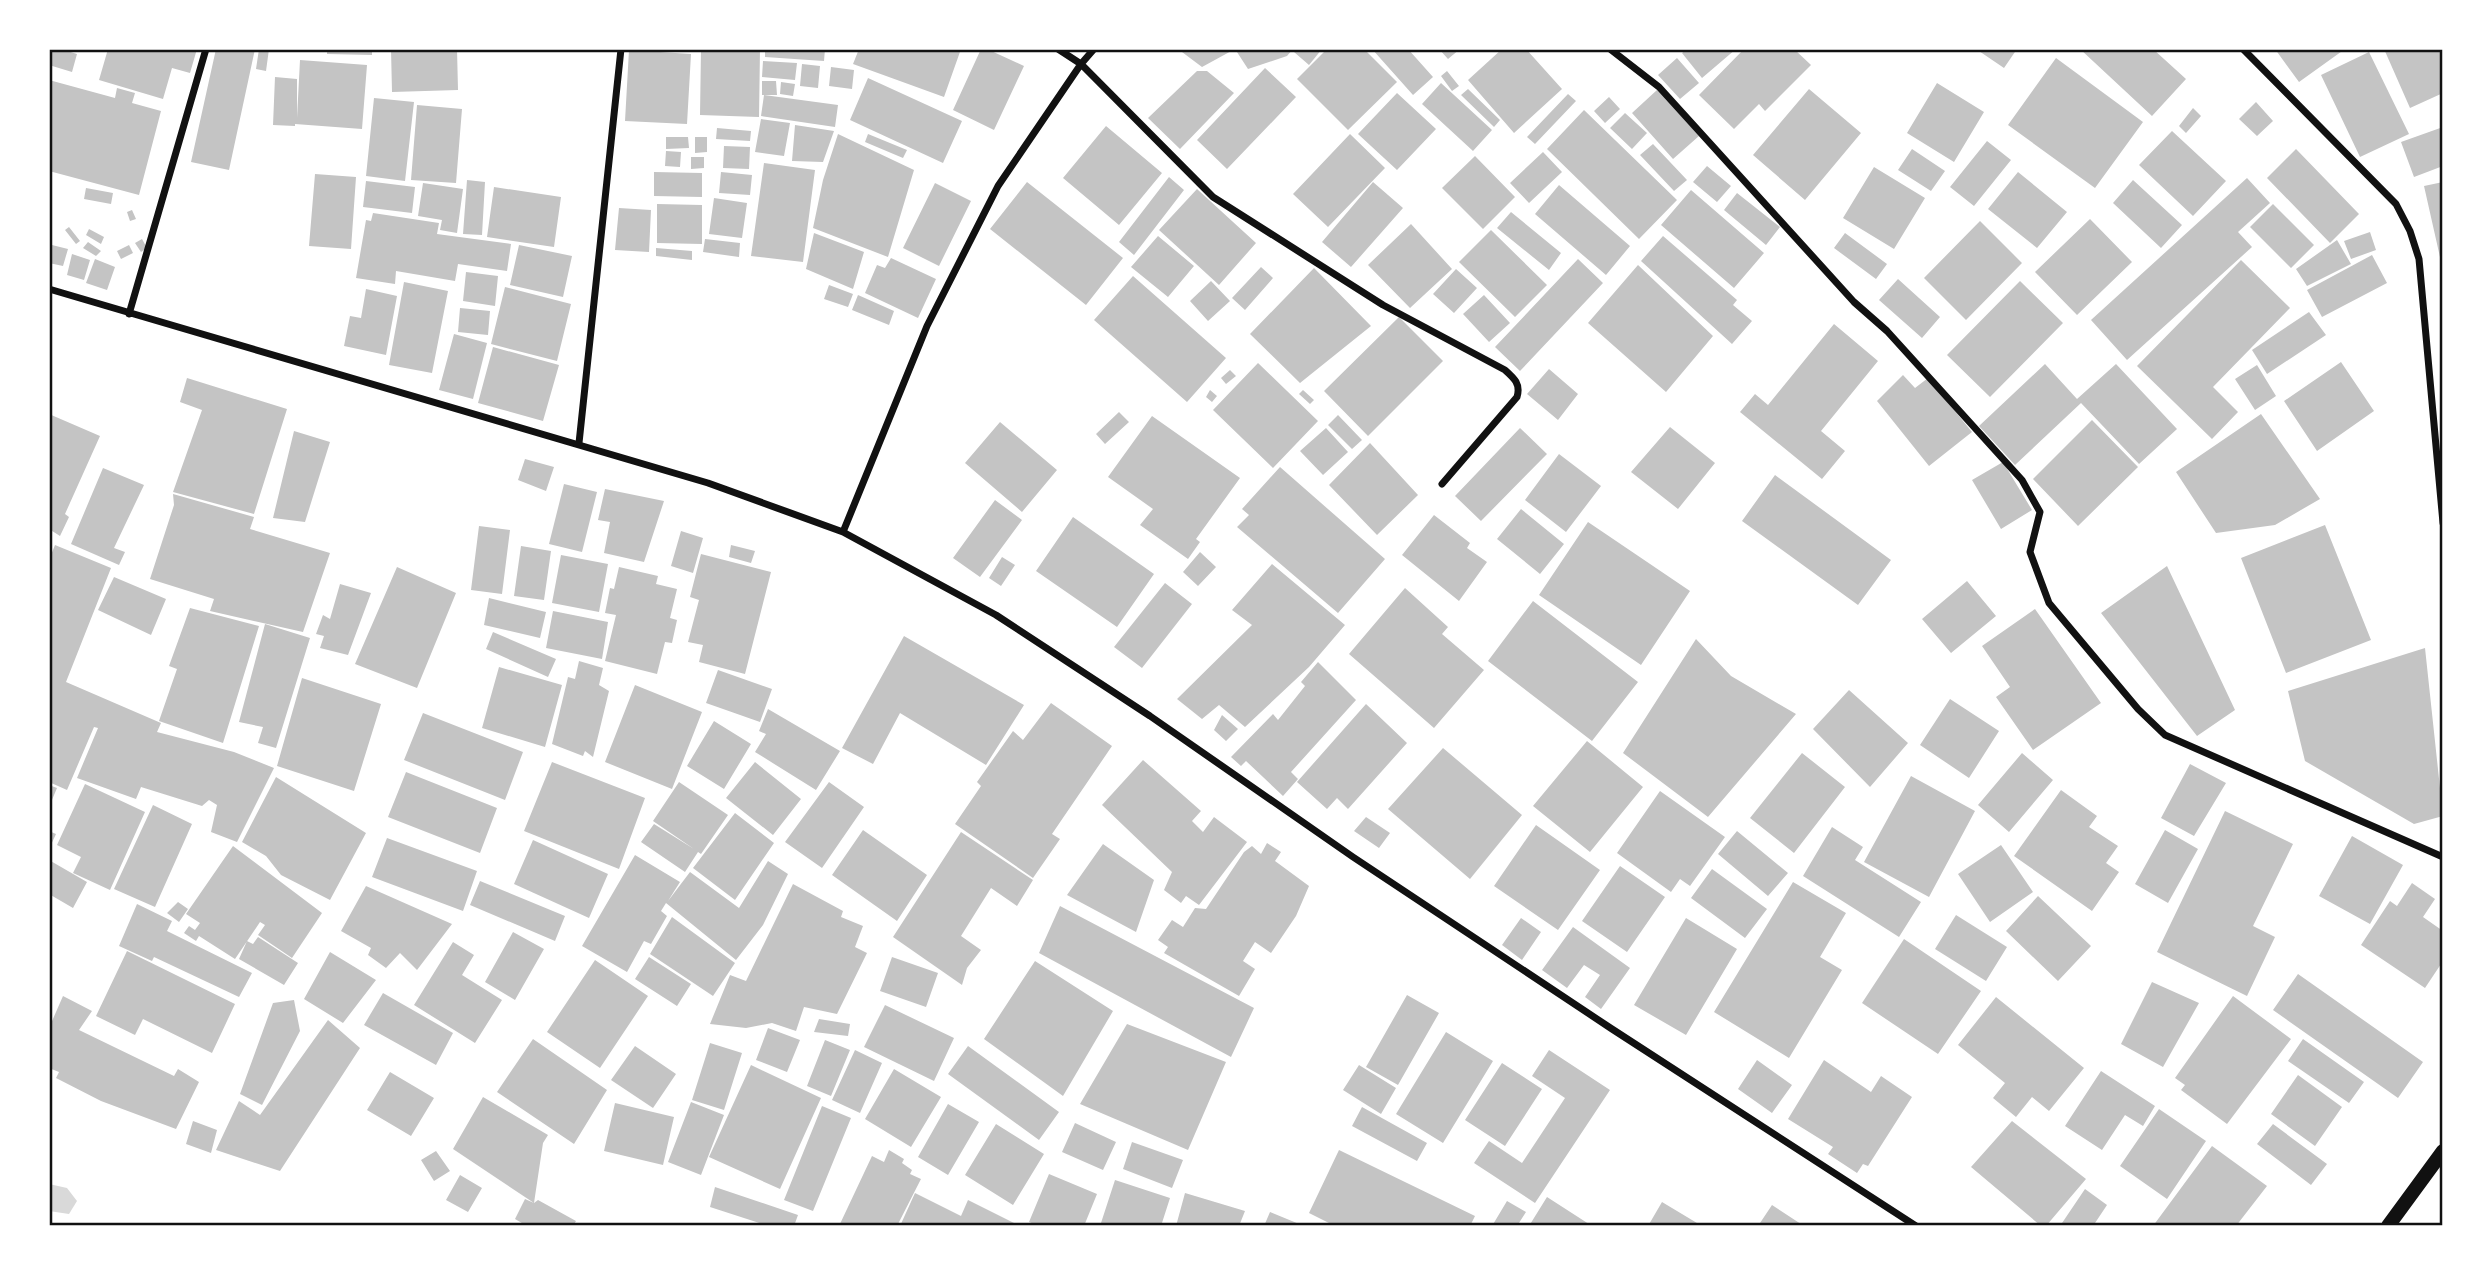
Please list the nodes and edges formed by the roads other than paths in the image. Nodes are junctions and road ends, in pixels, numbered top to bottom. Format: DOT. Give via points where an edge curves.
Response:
graph roads {
  1 [pos="206,49"];
  2 [pos="621,49"];
  3 [pos="1058,49"];
  4 [pos="1094,49"];
  5 [pos="1610,49"];
  6 [pos="2243,49"];
  7 [pos="1081,64"];
  8 [pos="49,289"];
  9 [pos="129,314"];
  10 [pos="579,443"];
  11 [pos="1441,484"];
  12 [pos="2443,523"];
  13 [pos="843,532"];
  14 [pos="2443,857"];
  15 [pos="2443,1151"];
  16 [pos="1916,1226"];
  17 [pos="2388,1226"];
  1 -- 9 [label="street"];
  2 -- 10 [label="street"];
  3 -- 7 [label="street"];
  4 -- 7 [label="street"];
  5 -- 14 [label="street" via="1659,87 2022,480 2040,512 2030,552 2049,603 2138,709 2165,735"];
  6 -- 12 [label="street" via="2396,204 2410,231 2419,259"];
  7 -- 11 [label="street" via="1213,197 1383,304 1516,380 1517,397"];
  7 -- 13 [label="street" via="998,186 962,256 927,326"];
  8 -- 9 [label="street"];
  9 -- 10 [label="street"];
  10 -- 13 [label="street"];
  13 -- 16 [label="street" via="996,615 1600,1022"];
  15 -- 17 [label="main road"];
}
